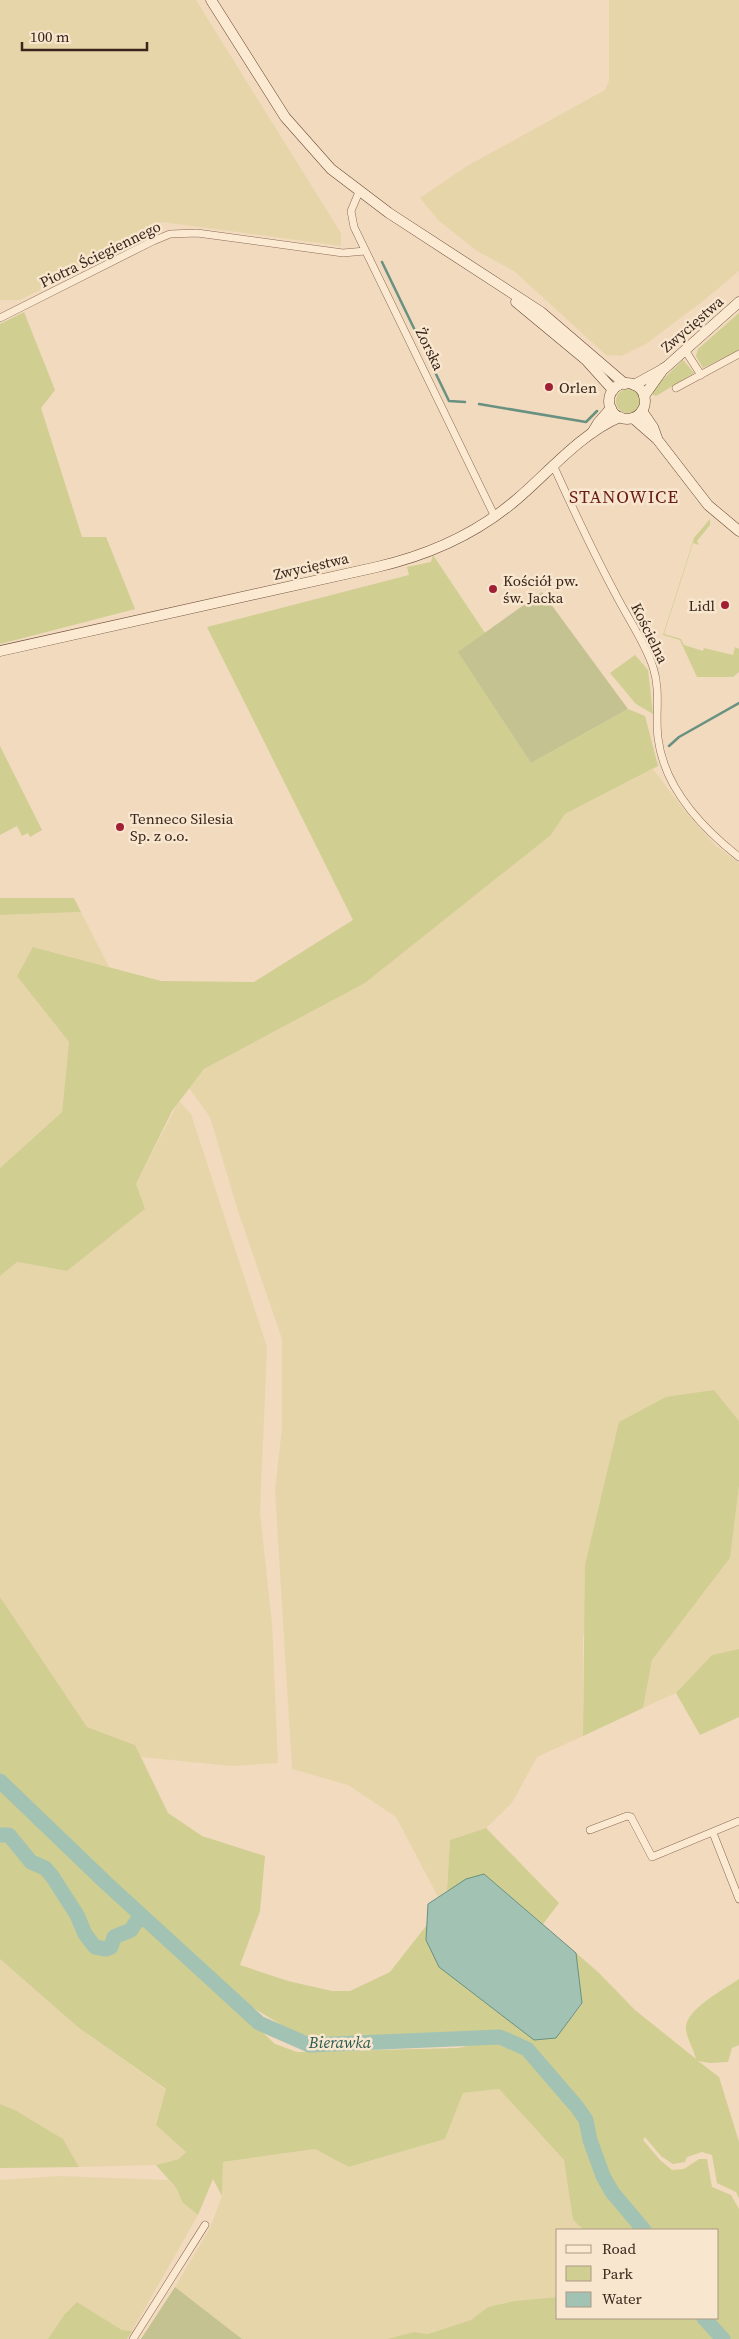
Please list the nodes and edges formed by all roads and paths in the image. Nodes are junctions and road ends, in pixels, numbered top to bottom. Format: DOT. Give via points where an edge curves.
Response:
graph roads {
  1 [pos="212,0"];
  2 [pos="359,192"];
  3 [pos="365,250"];
  4 [pos="487,278"];
  5 [pos="739,302"];
  6 [pos="0,318"];
  7 [pos="685,350"];
  8 [pos="739,354"];
  9 [pos="665,368"];
  10 [pos="701,375"];
  11 [pos="630,384"];
  12 [pos="676,388"];
  13 [pos="613,390"];
  14 [pos="644,396"];
  15 [pos="611,408"];
  16 [pos="642,411"];
  17 [pos="620,417"];
  18 [pos="633,418"];
  19 [pos="592,433"];
  20 [pos="657,439"];
  21 [pos="554,467"];
  22 [pos="496,516"];
  23 [pos="739,531"];
  24 [pos="0,651"];
  25 [pos="739,857"];
  26 [pos="739,1821"];
  27 [pos="590,1830"];
  28 [pos="713,1833"];
  29 [pos="739,1899"];
  30 [pos="205,2225"];
  31 [pos="133,2339"];
  1 -- 2 [label="main road" via="294,129 322,160"];
  2 -- 3 [label="street, Żorska" via="351,211 354,228"];
  2 -- 4 [label="main road"];
  3 -- 6 [label="street, Piotra Ściegiennego" via="343,253 197,233 170,234"];
  3 -- 22 [label="street, Żorska"];
  4 -- 11 [label="main road" via="546,316"];
  4 -- 13 [label="main road" via="586,360"];
  5 -- 7 [label="main road, Zwycięstwa"];
  7 -- 9 [label="main road, Zwycięstwa"];
  7 -- 10 [label="street"];
  8 -- 10 [label="street"];
  9 -- 11 [label="main road, Zwycięstwa"];
  9 -- 14 [label="main road, Zwycięstwa"];
  10 -- 12 [label="street"];
  11 -- 13 [label="main road"];
  11 -- 14 [label="main road" via="640,389"];
  13 -- 15 [label="main road"];
  14 -- 16 [label="main road"];
  15 -- 17 [label="main road"];
  15 -- 19 [label="main road, Zwycięstwa"];
  16 -- 18 [label="main road"];
  16 -- 20 [label="main road"];
  17 -- 18 [label="main road"];
  17 -- 19 [label="main road, Zwycięstwa"];
  18 -- 20 [label="main road"];
  19 -- 21 [label="main road, Zwycięstwa"];
  20 -- 23 [label="main road" via="708,506"];
  21 -- 22 [label="main road, Zwycięstwa"];
  21 -- 25 [label="street, Kościelna" via="652,666 657,686 658,740 669,774 698,820 714,838"];
  22 -- 24 [label="main road, Zwycięstwa" via="449,544 406,560"];
  26 -- 28 [label="street"];
  27 -- 28 [label="street" via="631,1817 652,1857"];
  28 -- 29 [label="street"];
  30 -- 31 [label="street"];
}
